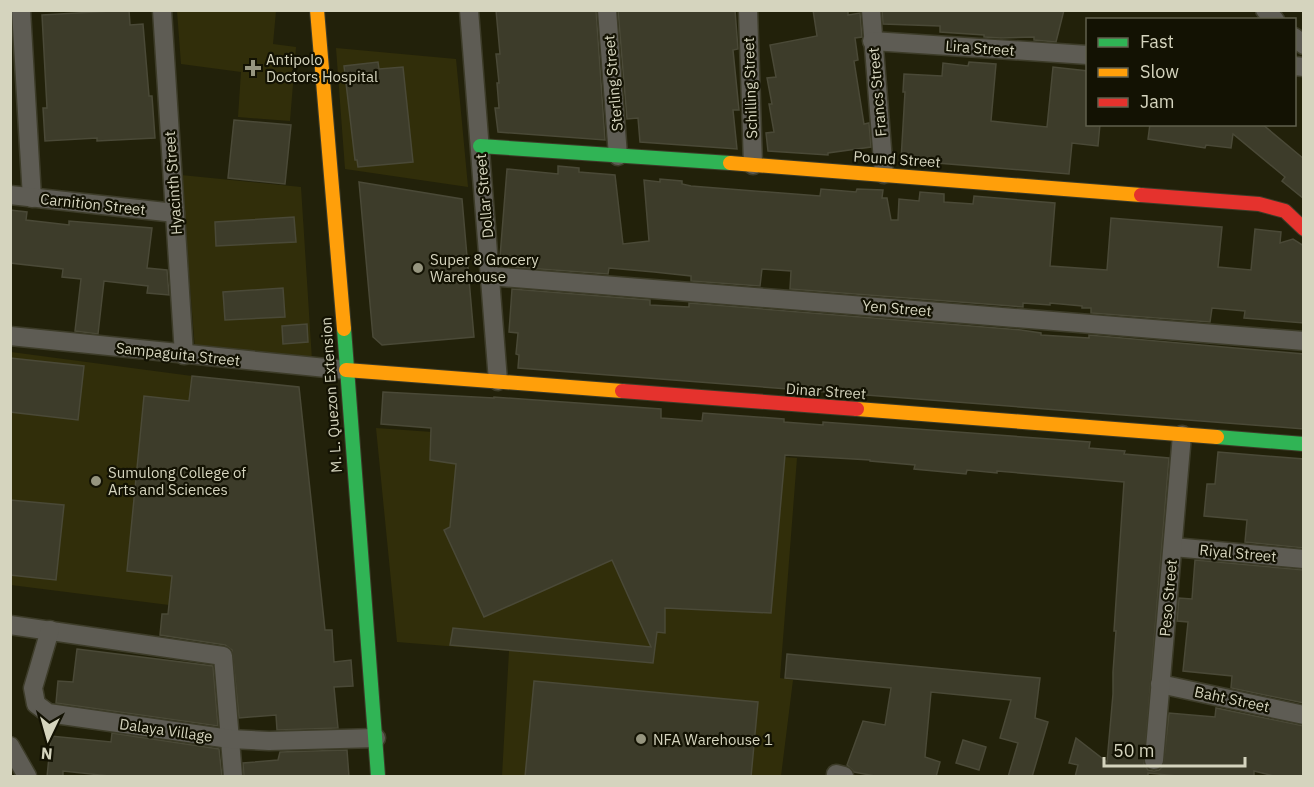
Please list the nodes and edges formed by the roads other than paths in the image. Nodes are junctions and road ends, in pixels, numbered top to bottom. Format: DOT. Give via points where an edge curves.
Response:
graph roads {
  1 [pos="21,10"];
  2 [pos="162,10"];
  3 [pos="317,10"];
  4 [pos="469,10"];
  5 [pos="607,10"];
  6 [pos="748,10"];
  7 [pos="871,10"];
  8 [pos="873,41"];
  9 [pos="1086,55"];
  10 [pos="480,147"];
  11 [pos="618,156"];
  12 [pos="753,165"];
  13 [pos="884,174"];
  14 [pos="10,195"];
  15 [pos="32,198"];
  16 [pos="175,213"];
  17 [pos="1304,229"];
  18 [pos="490,276"];
  19 [pos="10,336"];
  20 [pos="1304,341"];
  21 [pos="184,355"];
  22 [pos="346,370"];
  23 [pos="498,381"];
  24 [pos="1182,435"];
  25 [pos="1304,444"];
  26 [pos="1173,547"];
  27 [pos="1304,559"];
  28 [pos="10,625"];
  29 [pos="50,630"];
  30 [pos="1160,684"];
  31 [pos="1304,715"];
  32 [pos="376,738"];
  33 [pos="230,739"];
  34 [pos="10,746"];
  35 [pos="1154,760"];
  36 [pos="27,777"];
  37 [pos="233,777"];
  38 [pos="378,777"];
  39 [pos="836,777"];
  40 [pos="844,777"];
  1 -- 15 [label="street"];
  2 -- 16 [label="street, Hyacinth Street"];
  3 -- 22 [label="street, M. L. Quezon Extension"];
  4 -- 10 [label="street, Dollar Street"];
  5 -- 11 [label="street, Sterling Street"];
  6 -- 12 [label="street, Schilling Street"];
  7 -- 8 [label="street, Francs Street"];
  8 -- 9 [label="street, Lira Street"];
  8 -- 13 [label="street, Francs Street"];
  10 -- 11 [label="street, Pound Street"];
  10 -- 18 [label="street, Dollar Street"];
  11 -- 12 [label="street, Pound Street"];
  12 -- 13 [label="street, Pound Street"];
  13 -- 17 [label="street, Pound Street" via="1259,204 1285,211"];
  14 -- 15 [label="street, Carnition Street"];
  15 -- 16 [label="street, Carnition Street"];
  16 -- 21 [label="street, Hyacinth Street"];
  18 -- 20 [label="street, Yen Street"];
  18 -- 23 [label="street, Dollar Street"];
  19 -- 21 [label="street, Sampaguita Street"];
  21 -- 22 [label="street, Sampaguita Street"];
  22 -- 23 [label="street, Dinar Street"];
  22 -- 32 [label="street, M. L. Quezon Extension"];
  23 -- 24 [label="street, Dinar Street"];
  24 -- 25 [label="street, Dinar Street"];
  24 -- 26 [label="street, Peso Street"];
  26 -- 27 [label="street, Riyal Street"];
  26 -- 30 [label="street, Peso Street"];
  28 -- 29 [label="street"];
  29 -- 33 [label="street" via="223,656"];
  29 -- 33 [label="street, Dalaya Village" via="33,688 36,704 48,713"];
  30 -- 31 [label="street, Baht Street"];
  30 -- 35 [label="street, Peso Street"];
  32 -- 33 [label="street, Dalaya Village"];
  32 -- 38 [label="street, M. L. Quezon Extension"];
  33 -- 37 [label="street"];
  34 -- 36 [label="street"];
  39 -- 40 [label="street"];
}
